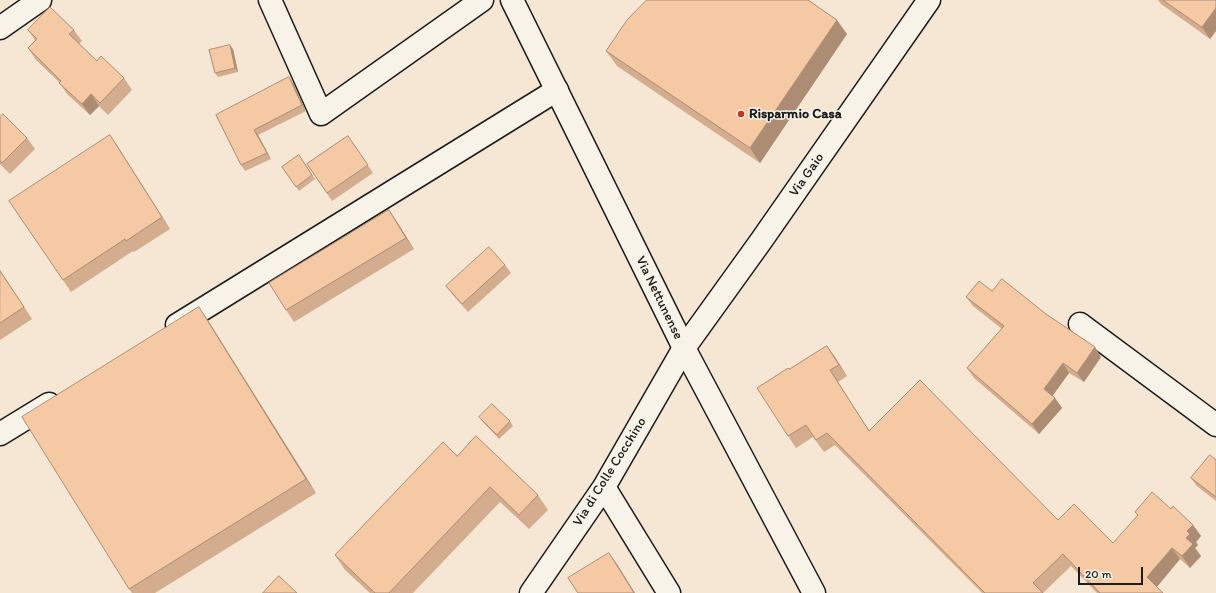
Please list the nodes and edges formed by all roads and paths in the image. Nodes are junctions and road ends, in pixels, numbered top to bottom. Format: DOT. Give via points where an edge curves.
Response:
graph roads {
  1 [pos="40,0"];
  2 [pos="270,0"];
  3 [pos="482,0"];
  4 [pos="512,0"];
  5 [pos="929,0"];
  6 [pos="0,28"];
  7 [pos="557,90"];
  8 [pos="1080,324"];
  9 [pos="163,334"];
  10 [pos="684,348"];
  11 [pos="68,392"];
  12 [pos="1216,425"];
  13 [pos="0,434"];
  14 [pos="604,487"];
  15 [pos="531,593"];
  16 [pos="669,593"];
  17 [pos="814,593"];
  1 -- 6 [label="street"];
  2 -- 3 [label="street" via="321,114"];
  4 -- 7 [label="street, Via Nettunense"];
  5 -- 10 [label="street, Via Gaio"];
  7 -- 9 [label="street"];
  7 -- 10 [label="street, Via Nettunense"];
  8 -- 12 [label="street"];
  10 -- 14 [label="street, Via di Colle Cocchino"];
  10 -- 17 [label="street, Via Nettunense"];
  11 -- 13 [label="street"];
  14 -- 15 [label="street, Via di Colle Cocchino"];
  14 -- 16 [label="street"];
}
